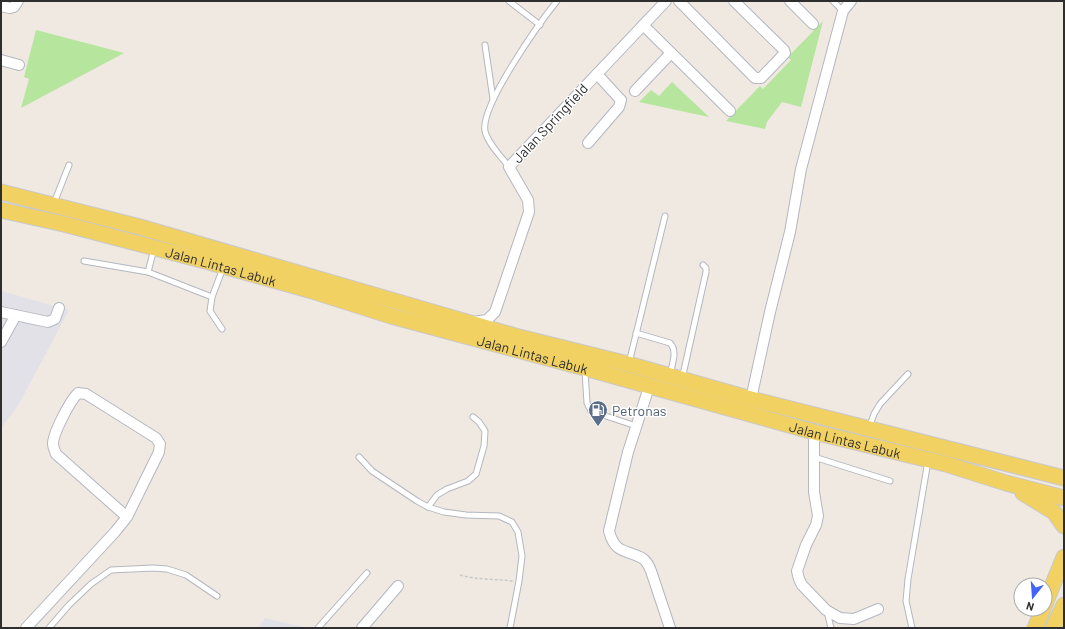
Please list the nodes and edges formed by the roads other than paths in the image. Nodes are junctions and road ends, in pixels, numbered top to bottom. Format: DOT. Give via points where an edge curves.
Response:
graph roads {
  1 [pos="18,1"];
  2 [pos="509,1"];
  3 [pos="557,1"];
  4 [pos="666,1"];
  5 [pos="679,1"];
  6 [pos="734,1"];
  7 [pos="790,1"];
  8 [pos="833,1"];
  9 [pos="851,1"];
  10 [pos="1,6"];
  11 [pos="843,11"];
  12 [pos="540,24"];
  13 [pos="813,24"];
  14 [pos="643,25"];
  15 [pos="485,45"];
  16 [pos="671,53"];
  17 [pos="1,60"];
  18 [pos="18,65"];
  19 [pos="597,74"];
  20 [pos="635,91"];
  21 [pos="493,99"];
  22 [pos="730,111"];
  23 [pos="588,142"];
  24 [pos="69,165"];
  25 [pos="509,167"];
  26 [pos="1,192"];
  27 [pos="54,204"];
  28 [pos="1,210"];
  29 [pos="665,216"];
  30 [pos="140,227"];
  31 [pos="154,248"];
  32 [pos="84,260"];
  33 [pos="703,265"];
  34 [pos="224,266"];
  35 [pos="148,272"];
  36 [pos="309,290"];
  37 [pos="212,297"];
  38 [pos="59,308"];
  39 [pos="1,312"];
  40 [pos="495,312"];
  41 [pos="16,315"];
  42 [pos="467,322"];
  43 [pos="222,329"];
  44 [pos="636,333"];
  45 [pos="515,336"];
  46 [pos="1,342"];
  47 [pos="628,364"];
  48 [pos="585,368"];
  49 [pos="908,374"];
  50 [pos="676,378"];
  51 [pos="649,387"];
  52 [pos="751,399"];
  53 [pos="473,417"];
  54 [pos="636,426"];
  55 [pos="869,429"];
  56 [pos="814,432"];
  57 [pos="359,457"];
  58 [pos="814,457"];
  59 [pos="929,460"];
  60 [pos="1061,477"];
  61 [pos="890,480"];
  62 [pos="1006,483"];
  63 [pos="1064,498"];
  64 [pos="428,507"];
  65 [pos="127,516"];
  66 [pos="1064,526"];
  67 [pos="1064,557"];
  68 [pos="367,573"];
  69 [pos="1053,584"];
  70 [pos="398,586"];
  71 [pos="217,596"];
  72 [pos="1064,605"];
  73 [pos="878,608"];
  74 [pos="826,610"];
  75 [pos="1040,617"];
  76 [pos="26,628"];
  77 [pos="49,628"];
  78 [pos="318,628"];
  79 [pos="362,628"];
  80 [pos="510,628"];
  81 [pos="670,628"];
  82 [pos="832,628"];
  83 [pos="912,628"];
  84 [pos="1035,628"];
  85 [pos="1053,628"];
  1 -- 10 [label="street" via="14,7"];
  2 -- 12 [label="lane"];
  3 -- 12 [label="lane"];
  4 -- 14 [label="street, Jalan Springfield"];
  5 -- 6 [label="street" via="756,78 761,78 785,53 784,50"];
  7 -- 13 [label="street"];
  8 -- 11 [label="lane"];
  9 -- 11 [label="street"];
  11 -- 52 [label="street" via="801,169 790,232"];
  12 -- 21 [label="lane"];
  14 -- 16 [label="street"];
  14 -- 19 [label="street, Jalan Springfield"];
  15 -- 21 [label="lane"];
  16 -- 20 [label="street"];
  16 -- 22 [label="street"];
  17 -- 18 [label="street"];
  19 -- 23 [label="street" via="621,100 621,104"];
  19 -- 25 [label="street, Jalan Springfield"];
  21 -- 25 [label="lane" via="485,130"];
  24 -- 27 [label="lane"];
  25 -- 40 [label="street, Jalan Springfield" via="528,200 529,212"];
  26 -- 27 [label="main road, Jalan Lintas Labuk"];
  27 -- 30 [label="main road, Jalan Lintas Labuk"];
  28 -- 31 [label="main road, Jalan Lintas Labuk"];
  29 -- 44 [label="lane"];
  30 -- 36 [label="main road" via="192,248 305,282"];
  30 -- 42 [label="main road, Jalan Lintas Labuk"];
  31 -- 34 [label="main road, Jalan Lintas Labuk"];
  31 -- 35 [label="lane"];
  32 -- 35 [label="lane"];
  33 -- 50 [label="lane" via="706,272"];
  34 -- 36 [label="main road, Jalan Lintas Labuk"];
  34 -- 37 [label="lane"];
  35 -- 37 [label="lane"];
  36 -- 48 [label="main road, Jalan Lintas Labuk" via="391,316"];
  37 -- 43 [label="lane" via="210,311"];
  38 -- 41 [label="street" via="55,319 48,322"];
  39 -- 41 [label="street"];
  40 -- 42 [label="street" via="487,320"];
  40 -- 45 [label="street" via="501,328"];
  41 -- 46 [label="street"];
  42 -- 45 [label="main road, Jalan Lintas Labuk"];
  44 -- 47 [label="lane"];
  44 -- 50 [label="lane" via="670,342 673,346"];
  45 -- 47 [label="main road, Jalan Lintas Labuk"];
  47 -- 50 [label="main road, Jalan Lintas Labuk"];
  48 -- 51 [label="main road, Jalan Lintas Labuk"];
  48 -- 54 [label="lane" via="587,403 591,411"];
  49 -- 55 [label="lane" via="880,404"];
  50 -- 52 [label="main road, Jalan Lintas Labuk"];
  51 -- 54 [label="street"];
  51 -- 56 [label="main road, Jalan Lintas Labuk"];
  52 -- 55 [label="main road, Jalan Lintas Labuk"];
  53 -- 64 [label="lane" via="485,431 484,446 476,474 468,481 437,495"];
  54 -- 81 [label="street" via="609,531 616,546 643,558 648,563"];
  55 -- 60 [label="main road, Jalan Lintas Labuk"];
  56 -- 58 [label="street"];
  56 -- 59 [label="main road, Jalan Lintas Labuk"];
  57 -- 64 [label="lane" via="372,471"];
  58 -- 61 [label="lane"];
  58 -- 74 [label="street" via="814,492 818,516 797,571 802,584"];
  59 -- 62 [label="main road, Jalan Lintas Labuk"];
  59 -- 83 [label="lane" via="908,579 906,601"];
  62 -- 63 [label="main road, Jalan Lintas Labuk"];
  62 -- 66 [label="main road" via="1047,506"];
  64 -- 80 [label="lane" via="466,515 499,516 512,522 518,532 522,556"];
  65 -- 65 [label="street" via="159,452 160,444 156,438 86,394 78,393 55,434 53,445 56,454"];
  65 -- 76 [label="street"];
  67 -- 69 [label="main road"];
  68 -- 78 [label="lane"];
  70 -- 79 [label="street"];
  71 -- 77 [label="lane" via="186,575 167,569 111,570 91,584"];
  72 -- 85 [label="main road"];
  73 -- 74 [label="street" via="854,619 840,618"];
  74 -- 82 [label="lane"];
  75 -- 84 [label="main road"];
}
